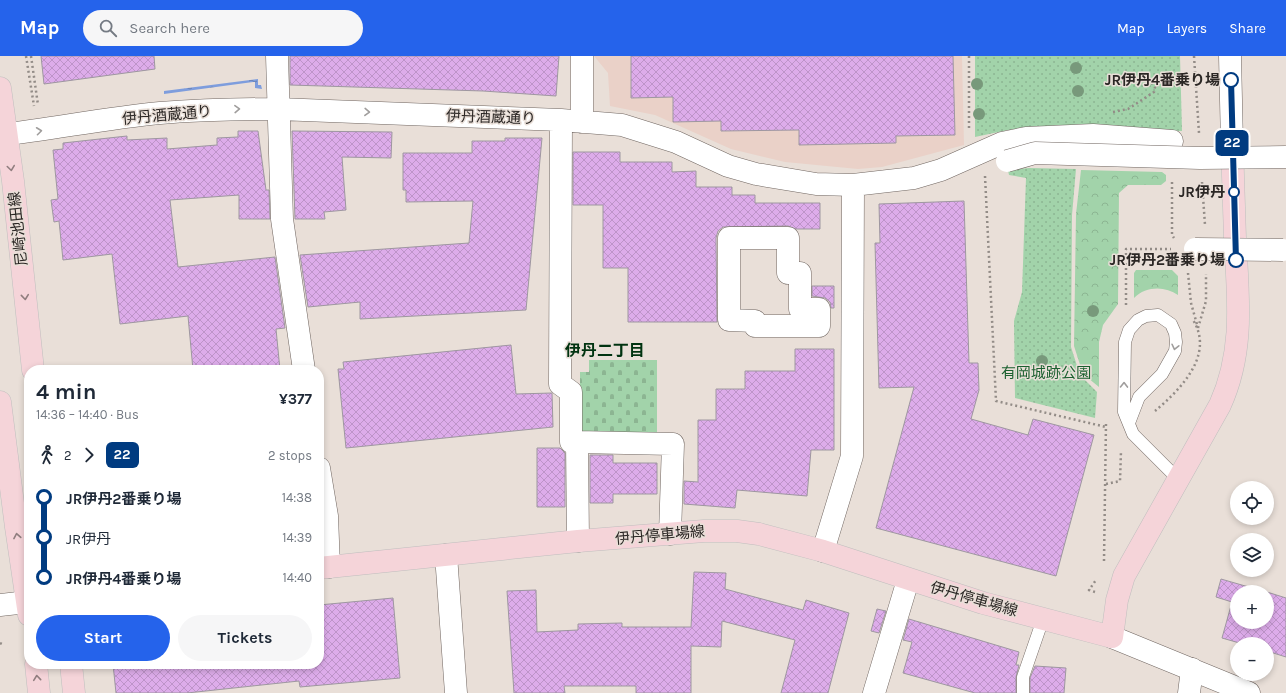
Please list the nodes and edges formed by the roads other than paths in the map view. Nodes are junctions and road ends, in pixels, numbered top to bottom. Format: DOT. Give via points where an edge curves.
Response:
graph roads {
  1 [pos="277,56"];
  2 [pos="582,56"];
  3 [pos="1230,56"];
  4 [pos="0,88"];
  5 [pos="278,109"];
  6 [pos="571,121"];
  7 [pos="3,134"];
  8 [pos="1172,140"];
  9 [pos="1232,144"];
  10 [pos="1286,157"];
  11 [pos="1007,161"];
  12 [pos="853,185"];
  13 [pos="729,238"];
  14 [pos="1192,244"];
  15 [pos="1283,250"];
  16 [pos="32,365"];
  17 [pos="303,365"];
  18 [pos="0,402"];
  19 [pos="1129,423"];
  20 [pos="577,442"];
  21 [pos="1178,479"];
  22 [pos="324,498"];
  23 [pos="670,534"];
  24 [pos="578,541"];
  25 [pos="822,551"];
  26 [pos="446,555"];
  27 [pos="324,567"];
  28 [pos="24,577"];
  29 [pos="908,580"];
  30 [pos="0,606"];
  31 [pos="24,606"];
  32 [pos="1043,619"];
  33 [pos="1112,637"];
  34 [pos="37,669"];
  35 [pos="72,669"];
  36 [pos="1192,670"];
  37 [pos="39,693"];
  38 [pos="74,693"];
  39 [pos="456,693"];
  40 [pos="874,693"];
  41 [pos="1023,693"];
  42 [pos="1189,693"];
  43 [pos="1249,693"];
  1 -- 5 [label="street"];
  2 -- 6 [label="street"];
  3 -- 9 [label="street"];
  4 -- 7 [label="main road, 尼崎池田線"];
  5 -- 6 [label="street, 伊丹酒蔵通り, one-way"];
  7 -- 5 [label="street, 伊丹酒蔵通り, one-way" via="159,113"];
  5 -- 17 [label="street" via="282,219"];
  6 -- 12 [label="street, 伊丹酒蔵通り" via="622,125 650,133 728,166 756,174 816,184"];
  6 -- 20 [label="street" via="560,384 570,392 570,442"];
  7 -- 16 [label="main road, 尼崎池田線, one-way"];
  8 -- 12 [label="street, 伊丹酒蔵通り" via="1093,135 1026,138 1002,143 969,159 914,178"];
  9 -- 21 [label="main road" via="1239,324 1235,366 1220,405"];
  10 -- 11 [label="street, bridge" via="1200,158 1035,154"];
  12 -- 25 [label="street" via="852,456"];
  13 -- 13 [label="street" via="788,238 788,273 800,273 800,309 819,309 819,326 755,326 755,321 729,320"];
  14 -- 15 [label="street, bridge"];
  28 -- 18 [label="main road, one-way"];
  19 -- 19 [label="lane, one-way" via="1124,412 1125,342 1129,330 1138,320 1158,315 1171,324 1175,332 1175,351 1162,374 1139,397"];
  19 -- 21 [label="lane" via="1133,434"];
  20 -- 23 [label="street" via="673,444"];
  20 -- 24 [label="street"];
  21 -- 33 [label="main road" via="1124,576 1117,600"];
  22 -- 27 [label="street" via="327,516"];
  23 -- 24 [label="main road, 伊丹停車場線"];
  23 -- 25 [label="main road, 伊丹停車場線" via="738,531"];
  24 -- 26 [label="main road, 伊丹停車場線"];
  25 -- 29 [label="main road, 伊丹停車場線"];
  26 -- 27 [label="main road, 伊丹停車場線"];
  26 -- 39 [label="street"];
  29 -- 32 [label="main road, 伊丹停車場線"];
  29 -- 40 [label="street"];
  30 -- 31 [label="street"];
  32 -- 33 [label="main road, 伊丹停車場線"];
  32 -- 41 [label="lane" via="1023,677"];
  33 -- 36 [label="street"];
  37 -- 34 [label="main road, one-way"];
  35 -- 38 [label="main road"];
  36 -- 42 [label="street"];
  36 -- 43 [label="street"];
}
